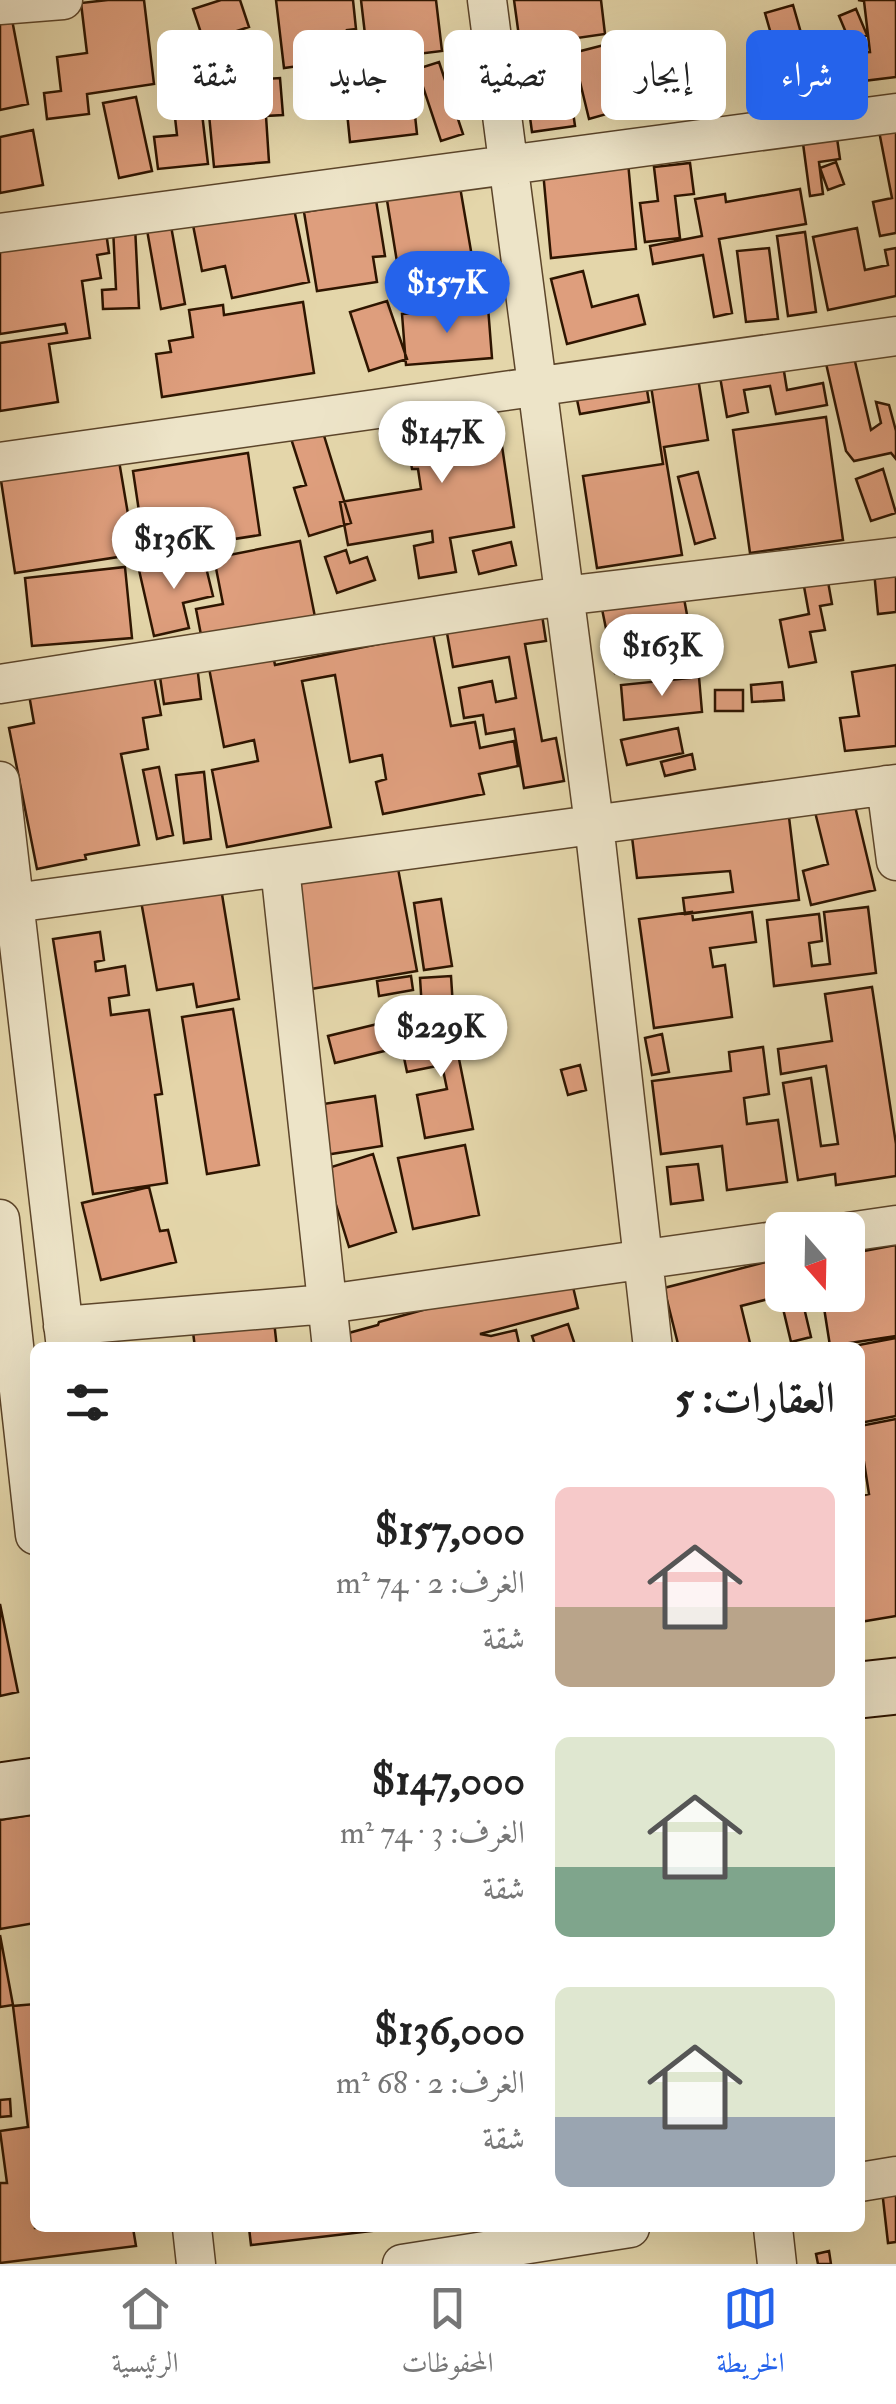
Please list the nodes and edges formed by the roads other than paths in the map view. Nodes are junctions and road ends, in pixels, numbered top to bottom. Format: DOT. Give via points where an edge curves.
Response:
graph roads {
  1 [pos="63,0"];
  2 [pos="487,0"];
  3 [pos="0,6"];
  4 [pos="896,113"];
  5 [pos="508,166"];
  6 [pos="0,233"];
  7 [pos="896,336"];
  8 [pos="540,388"];
  9 [pos="0,462"];
  10 [pos="896,558"];
  11 [pos="563,596"];
  12 [pos="0,684"];
  13 [pos="0,781"];
  14 [pos="891,785"];
  15 [pos="594,824"];
  16 [pos="896,861"];
  17 [pos="280,868"];
  18 [pos="14,903"];
  19 [pos="0,1218"];
  20 [pos="896,1226"];
  21 [pos="865,1230"];
  22 [pos="765,1242"];
  23 [pos="642,1258"];
  24 [pos="327,1304"];
  25 [pos="65,1337"];
  26 [pos="7,1342"];
  27 [pos="331,1342"];
  28 [pos="652,1342"];
  29 [pos="30,1501"];
  30 [pos="896,1686"];
  31 [pos="865,1689"];
  32 [pos="30,1787"];
  33 [pos="0,1791"];
  34 [pos="896,2176"];
  35 [pos="865,2181"];
  36 [pos="192,2232"];
  37 [pos="612,2232"];
  38 [pos="773,2232"];
  39 [pos="457,2242"];
  40 [pos="508,2255"];
  41 [pos="196,2264"];
  42 [pos="402,2264"];
  43 [pos="777,2264"];
  1 -- 3 [label="street"];
  2 -- 5 [label="street"];
  4 -- 5 [label="street"];
  5 -- 6 [label="street"];
  5 -- 8 [label="street"];
  7 -- 8 [label="street"];
  8 -- 9 [label="street"];
  8 -- 11 [label="street"];
  10 -- 11 [label="street"];
  11 -- 12 [label="street"];
  11 -- 15 [label="street"];
  13 -- 18 [label="street"];
  14 -- 15 [label="street"];
  14 -- 16 [label="street"];
  15 -- 17 [label="street"];
  15 -- 23 [label="street"];
  17 -- 18 [label="street"];
  17 -- 24 [label="street"];
  18 -- 25 [label="street"];
  19 -- 26 [label="street"];
  20 -- 21 [label="street"];
  22 -- 23 [label="street"];
  23 -- 24 [label="street"];
  23 -- 28 [label="street"];
  24 -- 25 [label="street"];
  24 -- 27 [label="street"];
  26 -- 29 [label="street"];
  30 -- 31 [label="street"];
  32 -- 33 [label="street"];
  34 -- 35 [label="street"];
  36 -- 41 [label="street"];
  37 -- 40 [label="street"];
  38 -- 43 [label="street"];
  39 -- 40 [label="street"];
  39 -- 42 [label="street"];
}
